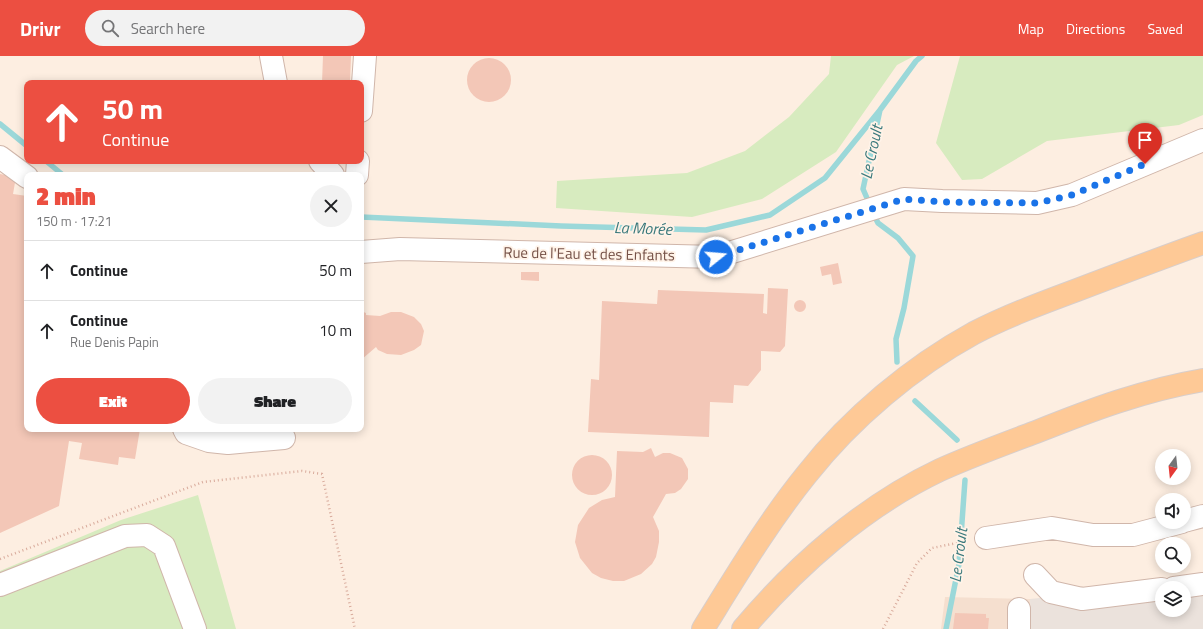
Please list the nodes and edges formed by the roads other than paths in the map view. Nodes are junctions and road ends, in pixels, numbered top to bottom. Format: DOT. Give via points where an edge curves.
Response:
graph roads {
  1 [pos="271,56"];
  2 [pos="364,56"];
  3 [pos="275,80"];
  4 [pos="363,80"];
  5 [pos="1203,140"];
  6 [pos="0,157"];
  7 [pos="323,164"];
  8 [pos="330,172"];
  9 [pos="24,175"];
  10 [pos="1203,242"];
  11 [pos="364,252"];
  12 [pos="1203,380"];
  13 [pos="186,432"];
  14 [pos="284,438"];
  15 [pos="1203,516"];
  16 [pos="1191,520"];
  17 [pos="1156,529"];
  18 [pos="986,538"];
  19 [pos="1035,575"];
  20 [pos="0,584"];
  21 [pos="1203,584"];
  22 [pos="1191,586"];
  23 [pos="1155,590"];
  24 [pos="195,629"];
  25 [pos="703,629"];
  26 [pos="743,629"];
  1 -- 3 [label="street"];
  2 -- 4 [label="street"];
  5 -- 11 [label="street, Rue de l'Eau et des Enfants" via="1072,195 1037,203 904,199 716,257 400,249"];
  6 -- 9 [label="street"];
  7 -- 8 [label="street"];
  10 -- 25 [label="main road" via="1050,300 974,333 878,399 829,447 807,473 754,547"];
  12 -- 26 [label="main road" via="1126,397 939,471 895,496 832,540 786,582"];
  13 -- 14 [label="street" via="209,441 221,442"];
  15 -- 16 [label="street"];
  17 -- 18 [label="street" via="1133,535 1093,536 1052,528"];
  19 -- 23 [label="street" via="1051,592 1082,599"];
  20 -- 24 [label="street" via="125,536 147,535 164,546"];
  21 -- 22 [label="street"];
}
